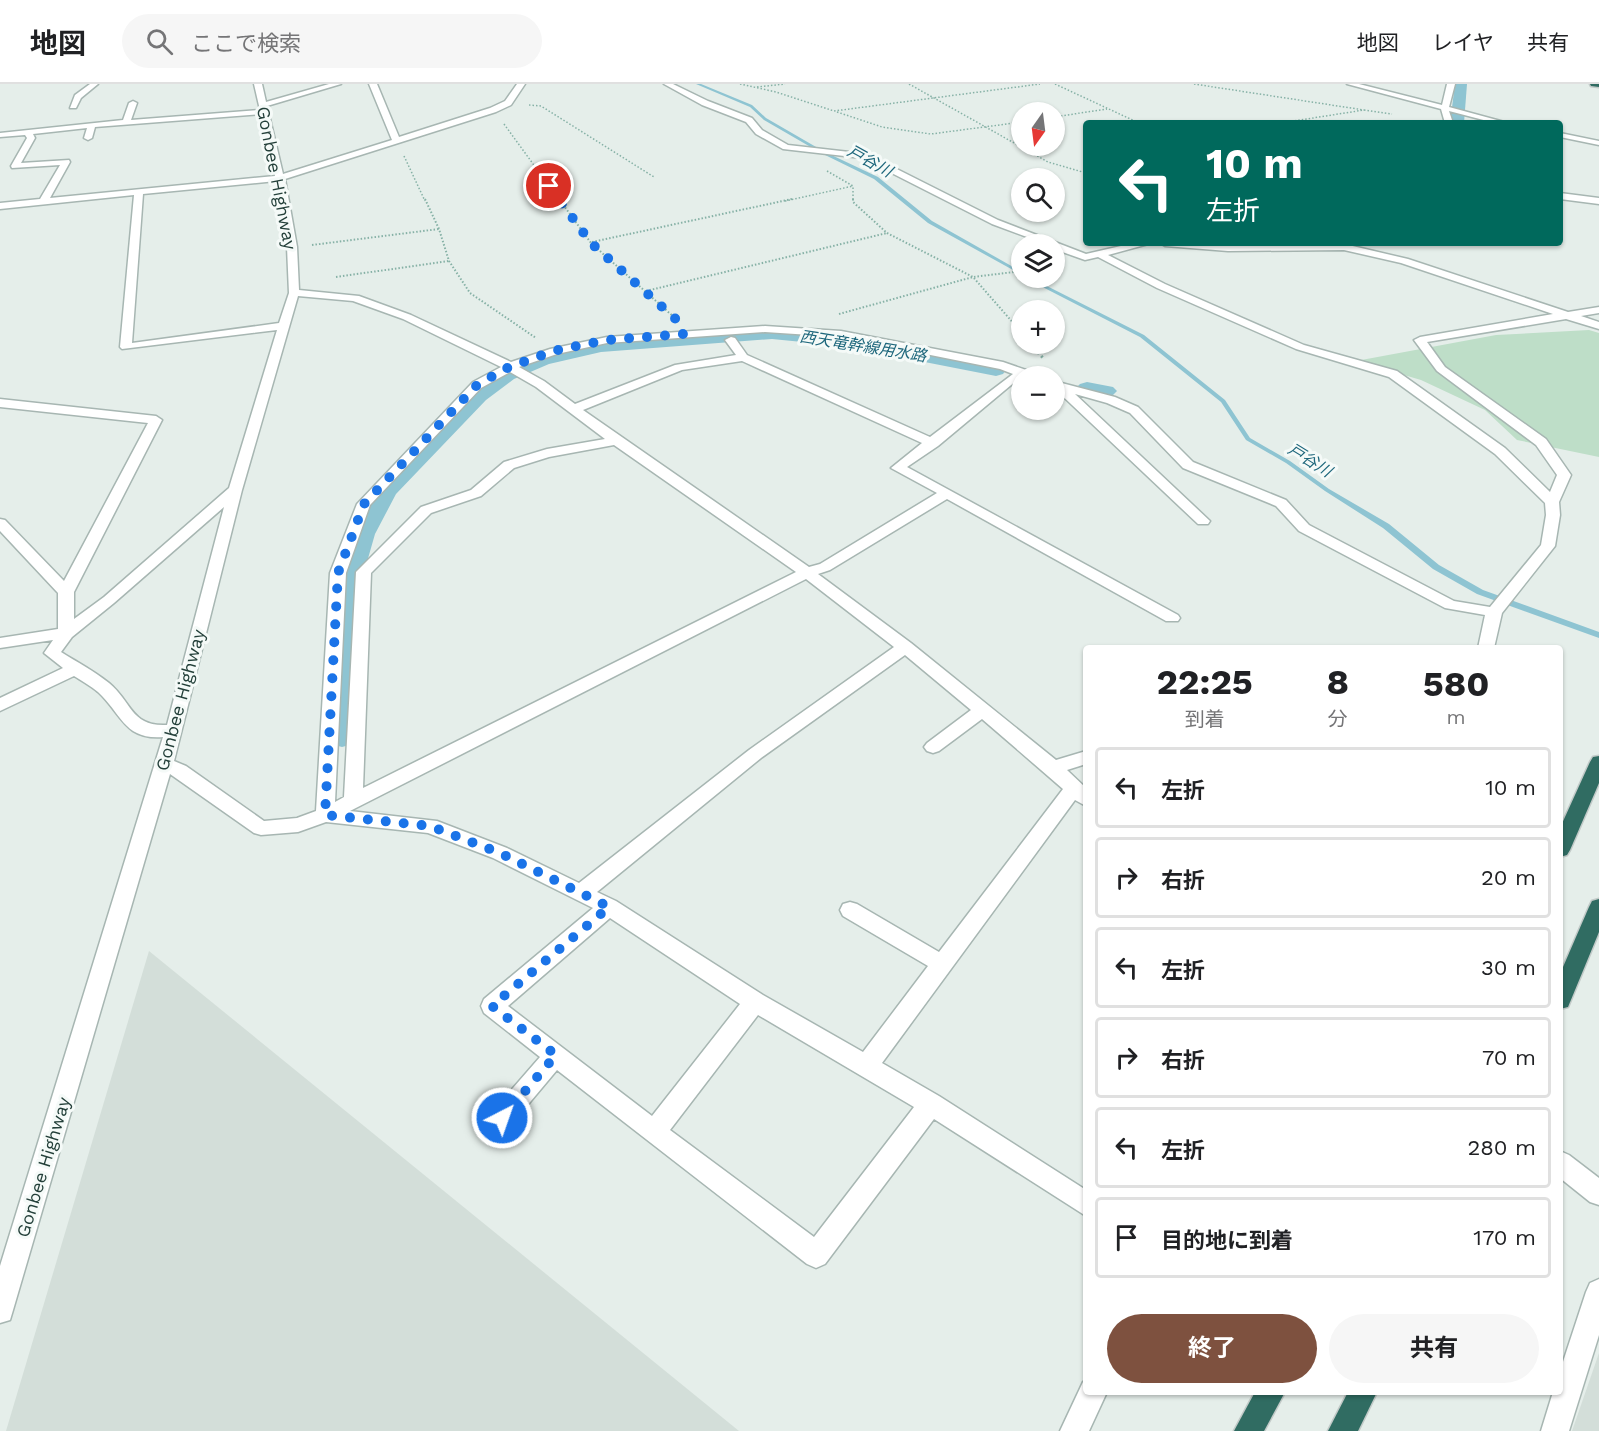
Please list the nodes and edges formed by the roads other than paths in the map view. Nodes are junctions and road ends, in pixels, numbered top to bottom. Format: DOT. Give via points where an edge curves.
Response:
graph roads {
  1 [pos="94,84"];
  2 [pos="258,84"];
  3 [pos="337,84"];
  4 [pos="373,84"];
  5 [pos="521,84"];
  6 [pos="668,84"];
  7 [pos="1351,84"];
  8 [pos="1451,84"];
  9 [pos="1594,84"];
  10 [pos="1599,85"];
  11 [pos="133,104"];
  12 [pos="73,106"];
  13 [pos="263,108"];
  14 [pos="1445,109"];
  15 [pos="1448,120"];
  16 [pos="1491,120"];
  17 [pos="126,123"];
  18 [pos="92,125"];
  19 [pos="27,130"];
  20 [pos="0,135"];
  21 [pos="1563,136"];
  22 [pos="88,138"];
  23 [pos="396,139"];
  24 [pos="1599,143"];
  25 [pos="280,178"];
  26 [pos="139,193"];
  27 [pos="1563,196"];
  28 [pos="1599,201"];
  29 [pos="43,202"];
  30 [pos="0,206"];
  31 [pos="1026,234"];
  32 [pos="1134,246"];
  33 [pos="1203,246"];
  34 [pos="1065,249"];
  35 [pos="1099,254"];
  36 [pos="294,288"];
  37 [pos="1599,310"];
  38 [pos="1568,316"];
  39 [pos="284,326"];
  40 [pos="1599,326"];
  41 [pos="731,340"];
  42 [pos="743,357"];
  43 [pos="509,367"];
  44 [pos="1011,369"];
  45 [pos="1011,386"];
  46 [pos="1065,387"];
  47 [pos="1065,392"];
  48 [pos="0,403"];
  49 [pos="573,409"];
  50 [pos="616,441"];
  51 [pos="933,443"];
  52 [pos="235,490"];
  53 [pos="947,493"];
  54 [pos="1552,502"];
  55 [pos="1203,521"];
  56 [pos="0,523"];
  57 [pos="807,573"];
  58 [pos="66,592"];
  59 [pos="1496,610"];
  60 [pos="1172,618"];
  61 [pos="66,633"];
  62 [pos="0,643"];
  63 [pos="1487,645"];
  64 [pos="905,647"];
  65 [pos="74,670"];
  66 [pos="0,705"];
  67 [pos="983,710"];
  68 [pos="174,730"];
  69 [pos="933,747"];
  70 [pos="1083,758"];
  71 [pos="1599,762"];
  72 [pos="163,763"];
  73 [pos="1053,768"];
  74 [pos="1080,793"];
  75 [pos="353,800"];
  76 [pos="325,815"];
  77 [pos="1563,843"];
  78 [pos="581,893"];
  79 [pos="609,907"];
  80 [pos="1599,907"];
  81 [pos="850,910"];
  82 [pos="942,964"];
  83 [pos="1563,993"];
  84 [pos="755,1002"];
  85 [pos="556,1055"];
  86 [pos="866,1066"];
  87 [pos="931,1104"];
  88 [pos="502,1118"];
  89 [pos="654,1132"];
  90 [pos="1563,1165"];
  91 [pos="1599,1193"];
  92 [pos="1083,1202"];
  93 [pos="1599,1292"];
  94 [pos="0,1310"];
  95 [pos="1092,1395"];
  96 [pos="1269,1395"];
  97 [pos="1361,1395"];
  98 [pos="1074,1431"];
  99 [pos="1248,1431"];
  100 [pos="1342,1431"];
  101 [pos="1555,1431"];
  1 -- 12 [label="street"];
  2 -- 13 [label="street, Gonbee Highway"];
  3 -- 13 [label="street"];
  4 -- 23 [label="street"];
  5 -- 23 [label="street" via="508,103 493,110"];
  6 -- 31 [label="street" via="749,120 759,132 786,147 864,156"];
  7 -- 14 [label="street"];
  8 -- 14 [label="street"];
  9 -- 10 [label="highway"];
  11 -- 17 [label="street"];
  13 -- 17 [label="street"];
  13 -- 25 [label="street, Gonbee Highway"];
  14 -- 15 [label="street"];
  14 -- 16 [label="street"];
  17 -- 18 [label="street"];
  18 -- 19 [label="street"];
  18 -- 22 [label="street"];
  19 -- 20 [label="street"];
  19 -- 29 [label="street" via="31,138 15,166 66,162"];
  21 -- 24 [label="street"];
  23 -- 25 [label="street"];
  25 -- 26 [label="street"];
  25 -- 36 [label="street, Gonbee Highway" via="292,247"];
  26 -- 29 [label="street"];
  26 -- 39 [label="street" via="126,347"];
  27 -- 28 [label="street"];
  29 -- 30 [label="street"];
  32 -- 35 [label="street"];
  33 -- 38 [label="street" via="1344,247 1404,261"];
  34 -- 35 [label="street" via="1086,257"];
  35 -- 54 [label="street" via="1161,286 1300,346 1393,374 1500,451"];
  36 -- 39 [label="street, Gonbee Highway"];
  36 -- 43 [label="street" via="355,298 406,317"];
  37 -- 38 [label="street"];
  38 -- 40 [label="street"];
  38 -- 54 [label="street" via="1420,340 1441,369 1541,442 1564,476"];
  39 -- 52 [label="street, Gonbee Highway"];
  41 -- 42 [label="street"];
  42 -- 49 [label="street" via="679,367"];
  42 -- 51 [label="street"];
  43 -- 44 [label="street" via="554,351 608,340 765,328 841,334"];
  43 -- 49 [label="street"];
  43 -- 76 [label="street" via="477,385 364,504 338,573"];
  45 -- 51 [label="street"];
  46 -- 59 [label="street" via="1134,410 1188,465 1281,503 1304,528 1450,605"];
  47 -- 55 [label="street"];
  48 -- 58 [label="street" via="156,420"];
  49 -- 50 [label="street"];
  50 -- 57 [label="street"];
  50 -- 75 [label="street" via="547,453 509,465 476,493 426,510 364,572"];
  51 -- 53 [label="street" via="898,468"];
  52 -- 61 [label="street"];
  52 -- 68 [label="street, Gonbee Highway"];
  53 -- 57 [label="street" via="825,567"];
  53 -- 60 [label="street"];
  54 -- 59 [label="street" via="1548,546"];
  56 -- 58 [label="street"];
  57 -- 64 [label="street"];
  57 -- 75 [label="street"];
  58 -- 61 [label="street"];
  59 -- 63 [label="street"];
  61 -- 62 [label="street"];
  61 -- 65 [label="street" via="52,653"];
  64 -- 67 [label="street"];
  64 -- 78 [label="street" via="755,754"];
  65 -- 66 [label="street"];
  65 -- 68 [label="street" via="104,688 134,724 148,732"];
  67 -- 69 [label="street"];
  67 -- 73 [label="street"];
  68 -- 72 [label="street, Gonbee Highway"];
  70 -- 73 [label="street"];
  71 -- 77 [label="highway"];
  72 -- 76 [label="street" via="261,828 298,825"];
  72 -- 94 [label="street, Gonbee Highway"];
  73 -- 74 [label="street"];
  74 -- 82 [label="street"];
  75 -- 76 [label="street"];
  76 -- 78 [label="street" via="430,826 500,853"];
  78 -- 79 [label="street"];
  79 -- 84 [label="street"];
  79 -- 85 [label="street" via="492,1006"];
  80 -- 83 [label="highway"];
  81 -- 82 [label="street"];
  82 -- 86 [label="street"];
  84 -- 86 [label="street"];
  84 -- 89 [label="street"];
  85 -- 88 [label="street"];
  85 -- 89 [label="street"];
  86 -- 87 [label="street"];
  87 -- 89 [label="street" via="816,1256"];
  87 -- 92 [label="street"];
  90 -- 91 [label="street"];
  93 -- 101 [label="street"];
  95 -- 98 [label="street"];
  96 -- 99 [label="highway"];
  97 -- 100 [label="highway"];
}
